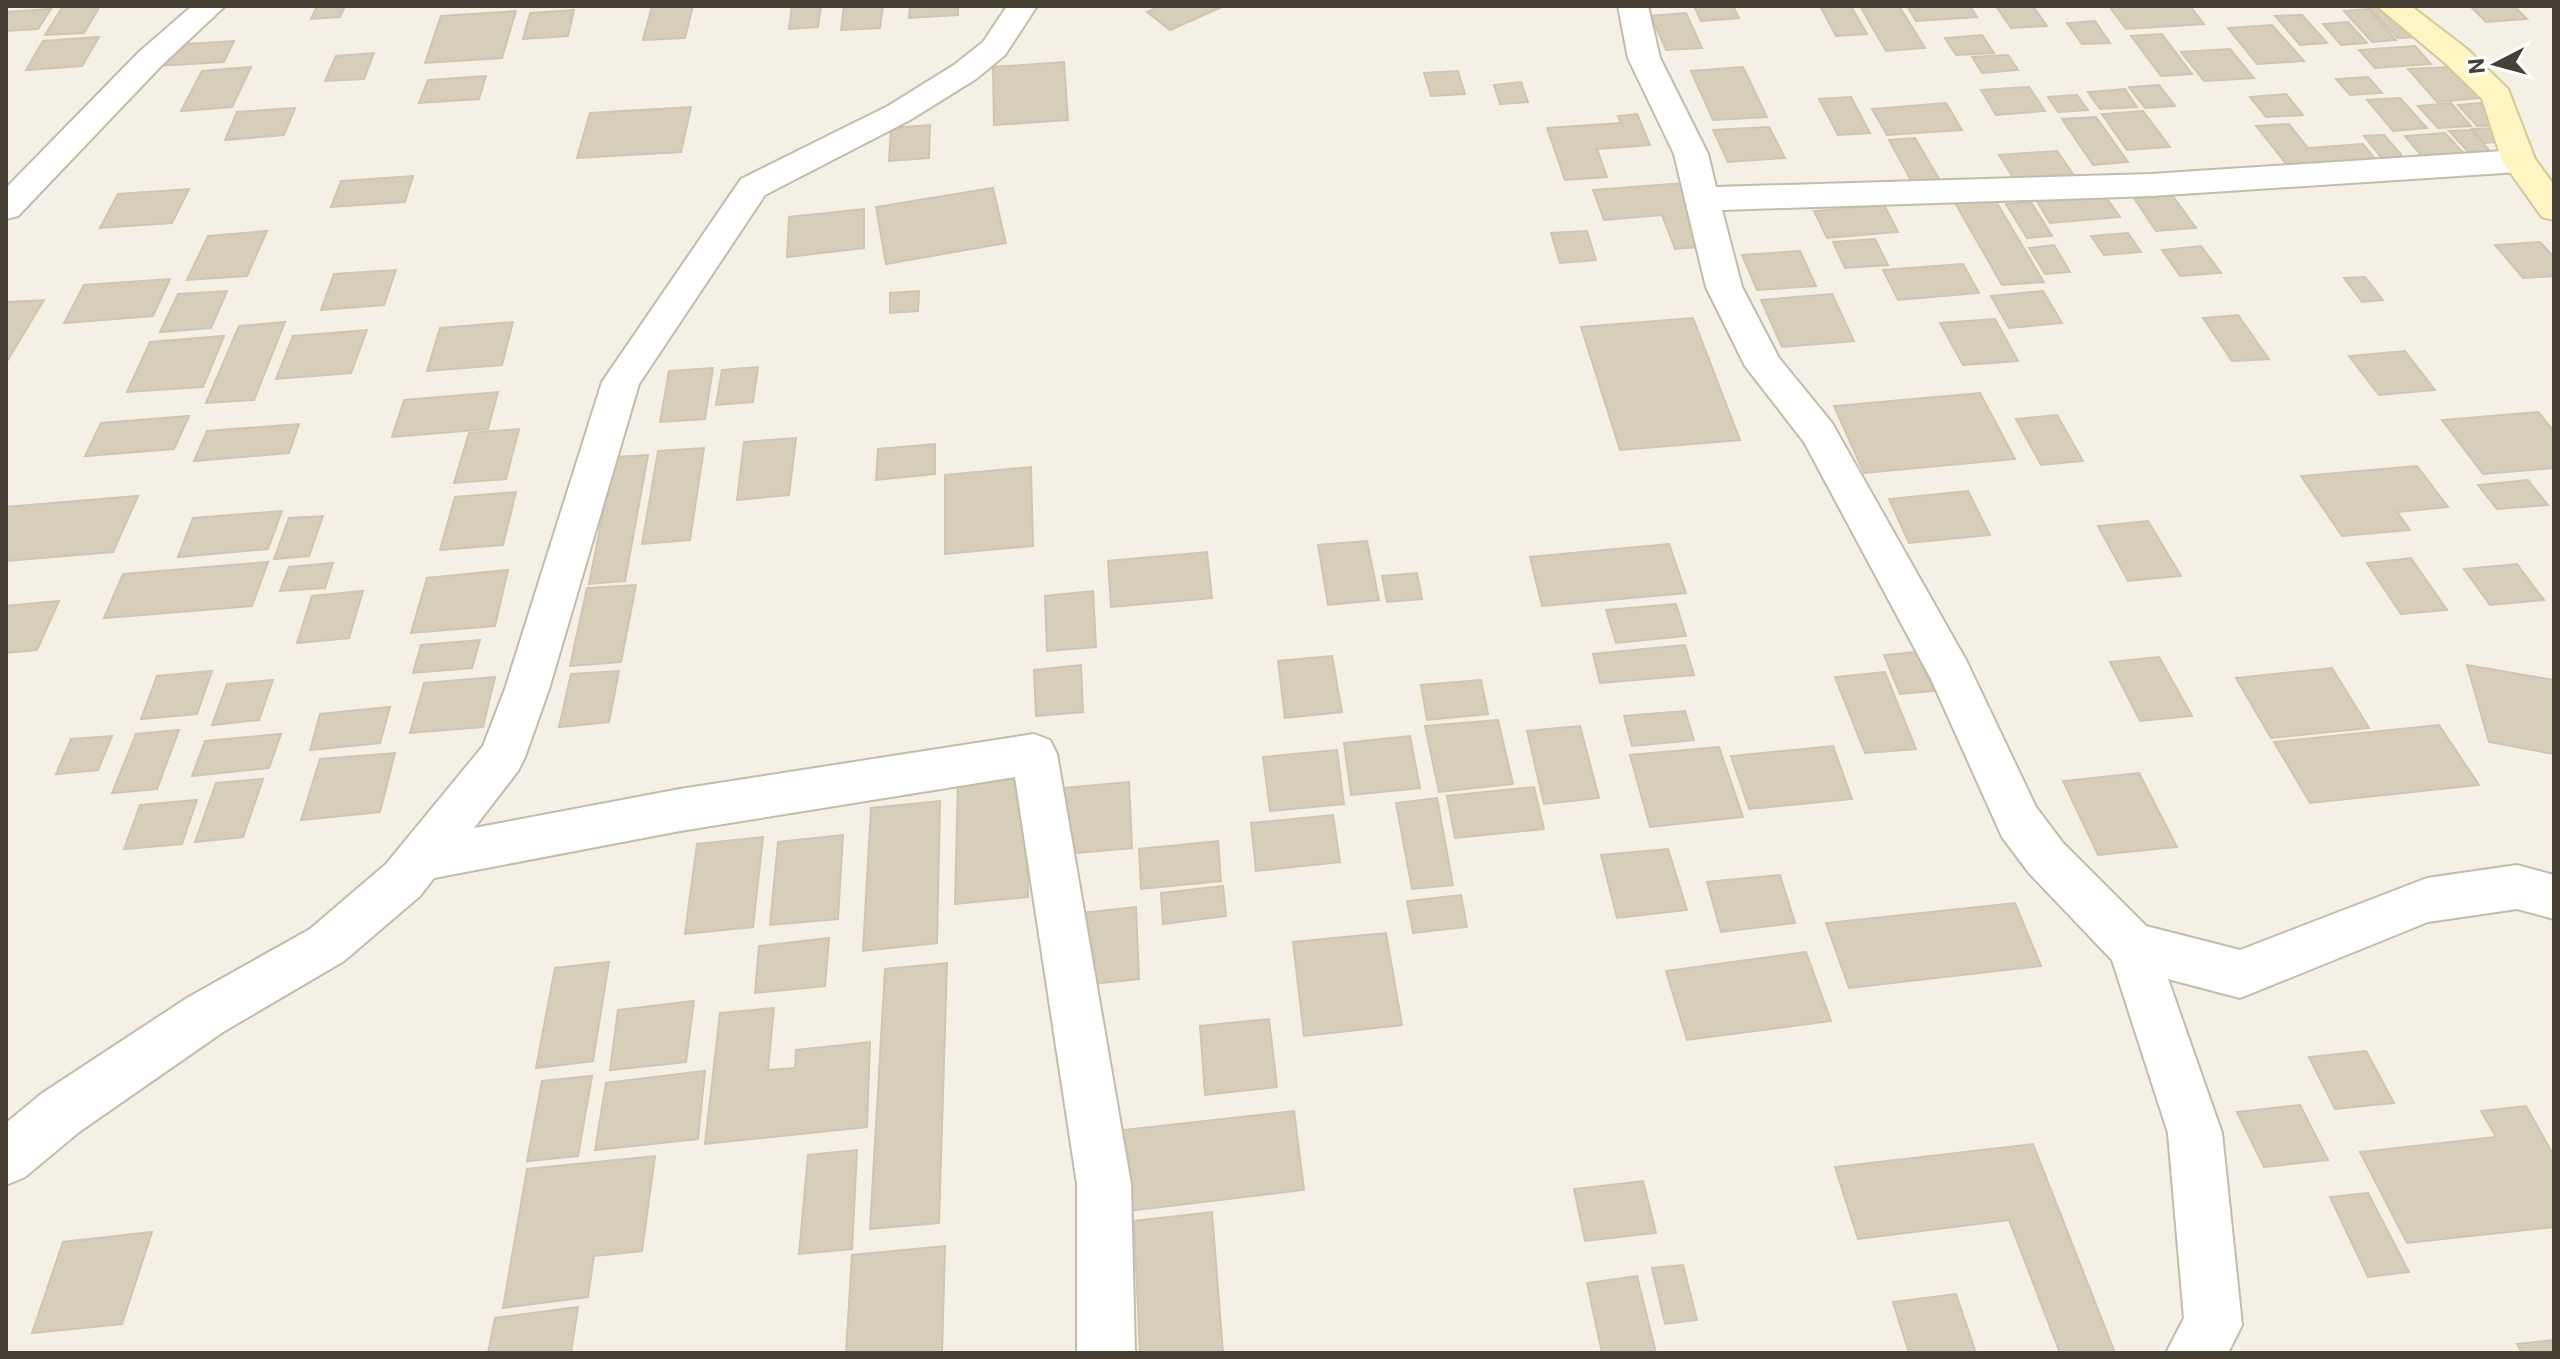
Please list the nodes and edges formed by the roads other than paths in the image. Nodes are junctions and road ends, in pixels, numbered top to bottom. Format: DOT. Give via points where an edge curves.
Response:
graph roads {
  1 [pos="210,6"];
  2 [pos="1022,6"];
  3 [pos="1633,6"];
  4 [pos="2392,6"];
  5 [pos="2519,161"];
  6 [pos="1703,199"];
  7 [pos="6,208"];
  8 [pos="2554,209"];
  9 [pos="421,859"];
  10 [pos="2554,897"];
  11 [pos="2132,946"];
  12 [pos="6,1158"];
  13 [pos="1106,1353"];
  14 [pos="2195,1353"];
  1 -- 7 [label="street" via="150,59"];
  2 -- 9 [label="street" via="994,48 965,72 899,113 753,187 621,382 502,757"];
  3 -- 6 [label="street" via="1644,58 1691,154"];
  4 -- 5 [label="street" via="2497,96"];
  5 -- 6 [label="street" via="2151,185"];
  5 -- 8 [label="street"];
  6 -- 11 [label="street" via="1724,287 1764,366 1818,433 1950,673 2019,822 2046,858"];
  9 -- 12 [label="street" via="327,945 205,1015 60,1113"];
  9 -- 13 [label="street" via="680,810 1034,754 1104,1184"];
  10 -- 11 [label="street" via="2517,887 2427,900 2240,974"];
  11 -- 14 [label="street" via="2195,1133 2213,1325"];
}
